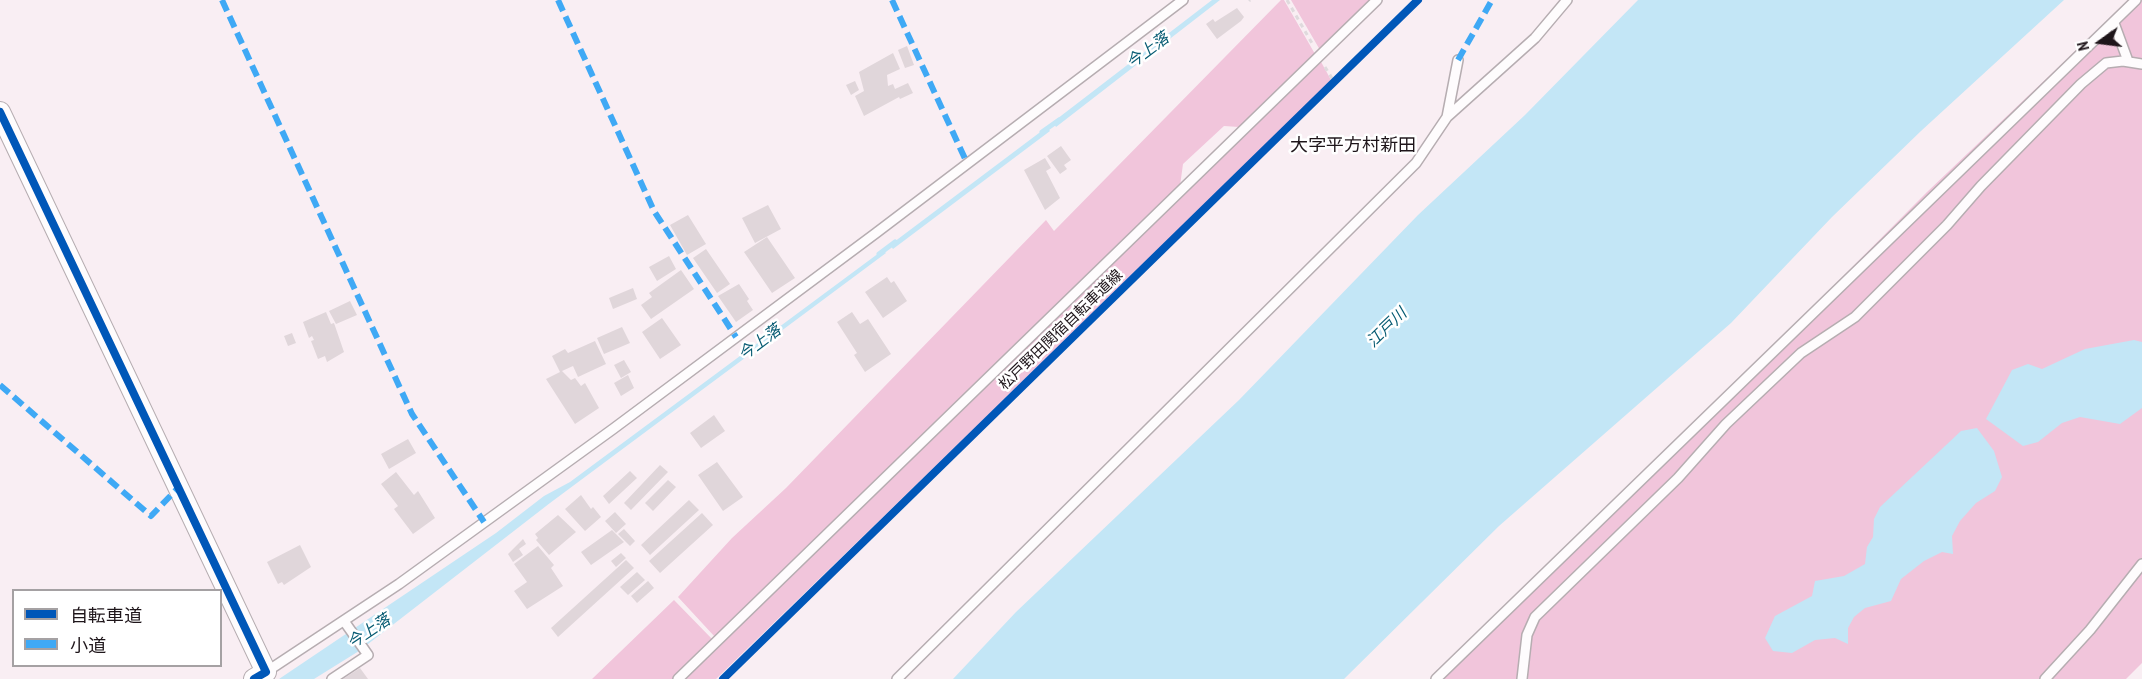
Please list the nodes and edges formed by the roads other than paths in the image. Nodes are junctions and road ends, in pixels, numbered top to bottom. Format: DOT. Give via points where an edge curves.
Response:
graph roads {
  1 [pos="1183,0"];
  2 [pos="1377,0"];
  3 [pos="1567,0"];
  4 [pos="2136,0"];
  5 [pos="2114,23"];
  6 [pos="1458,60"];
  7 [pos="2128,61"];
  8 [pos="2142,64"];
  9 [pos="0,112"];
  10 [pos="1448,117"];
  11 [pos="2142,564"];
  12 [pos="220,589"];
  13 [pos="222,594"];
  14 [pos="345,623"];
  15 [pos="260,676"];
  16 [pos="332,679"];
  17 [pos="678,679"];
  18 [pos="897,679"];
  19 [pos="1436,679"];
  20 [pos="1522,679"];
  21 [pos="2045,679"];
  1 -- 14 [label="lane" via="622,422"];
  2 -- 17 [label="lane"];
  3 -- 10 [label="lane" via="1535,38"];
  4 -- 5 [label="lane"];
  5 -- 7 [label="lane"];
  5 -- 19 [label="lane"];
  6 -- 10 [label="lane"];
  7 -- 8 [label="lane"];
  7 -- 20 [label="lane" via="2106,63 2081,84 1855,317 1802,353 1547,604 1535,617 1527,635"];
  9 -- 12 [label="street"];
  10 -- 18 [label="lane" via="1416,163"];
  11 -- 21 [label="lane"];
  13 -- 15 [label="street"];
  14 -- 15 [label="lane"];
  14 -- 16 [label="lane" via="368,655"];
}
